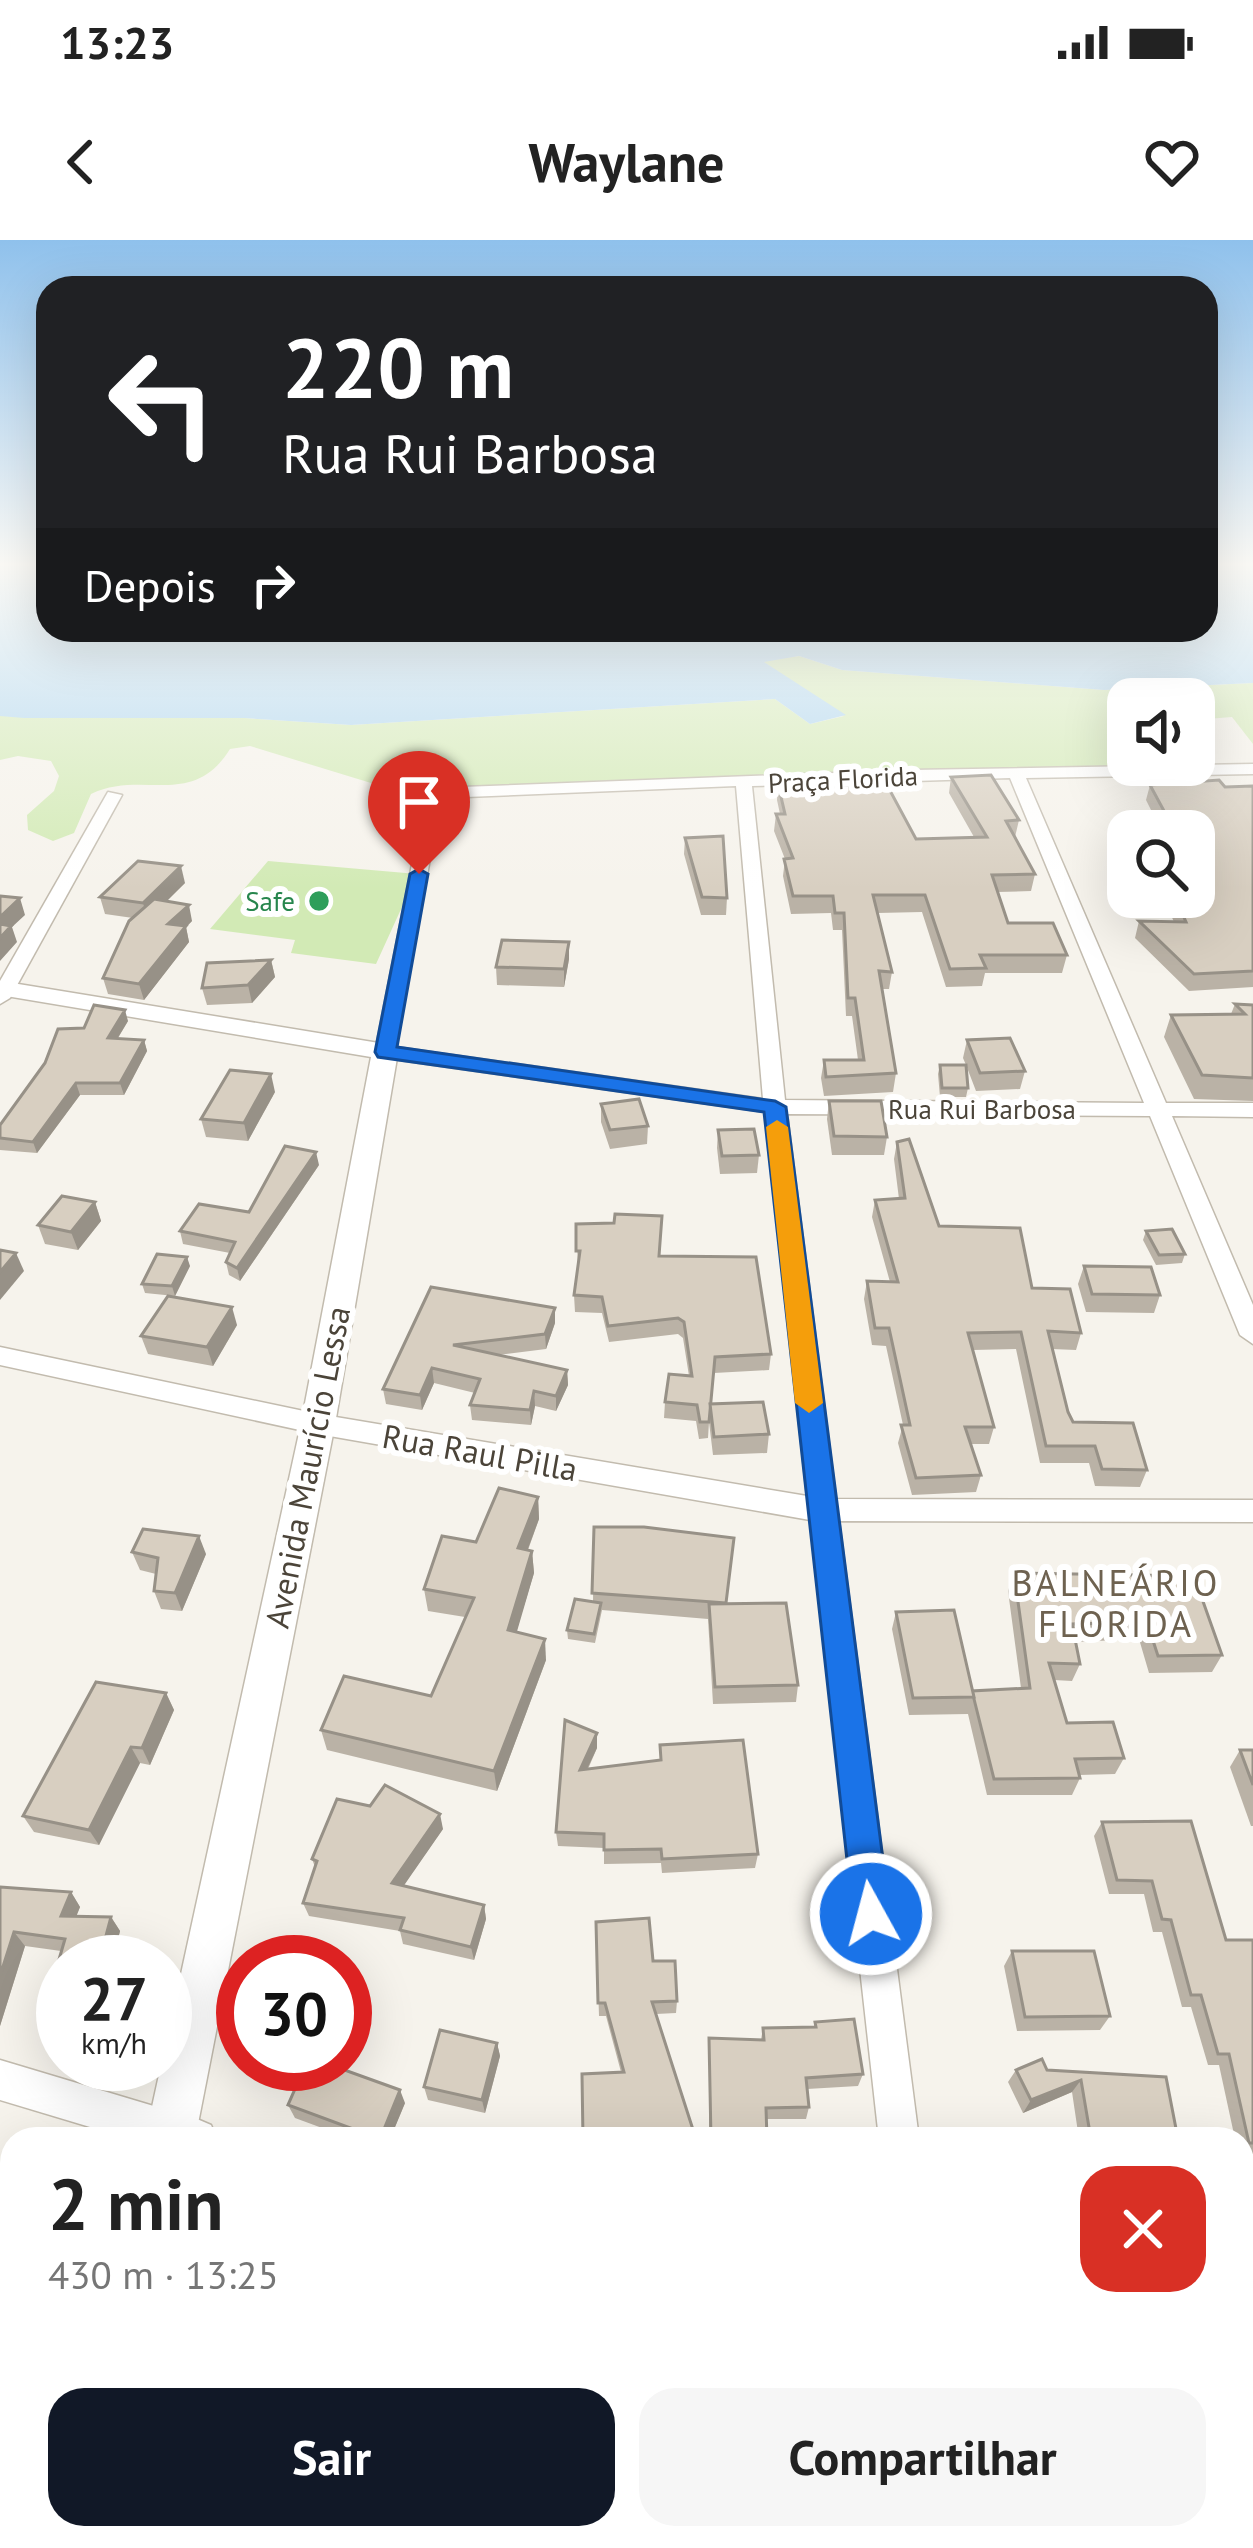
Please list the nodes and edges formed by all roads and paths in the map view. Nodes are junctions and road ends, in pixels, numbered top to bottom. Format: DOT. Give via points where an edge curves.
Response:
graph roads {
  1 [pos="1253,769"];
  2 [pos="1016,773"];
  3 [pos="744,784"];
  4 [pos="434,793"];
  5 [pos="114,794"];
  6 [pos="2,991"];
  7 [pos="386,1052"];
  8 [pos="775,1107"];
  9 [pos="1159,1110"];
  10 [pos="1253,1110"];
  11 [pos="1253,1335"];
  12 [pos="0,1356"];
  13 [pos="318,1424"];
  14 [pos="821,1510"];
  15 [pos="1253,1510"];
  16 [pos="0,2080"];
  17 [pos="148,2127"];
  18 [pos="182,2127"];
  19 [pos="898,2127"];
  1 -- 2 [label="street, Praça Florida"];
  2 -- 3 [label="street, Praça Florida"];
  2 -- 9 [label="street"];
  3 -- 4 [label="street, Praça Florida"];
  3 -- 8 [label="street"];
  4 -- 7 [label="street, Avenida Maurício Lessa"];
  5 -- 6 [label="street"];
  6 -- 7 [label="street, Rua Rui Barbosa"];
  7 -- 8 [label="street, Rua Rui Barbosa"];
  7 -- 13 [label="street, Avenida Maurício Lessa"];
  8 -- 9 [label="street, Rua Rui Barbosa"];
  8 -- 14 [label="street"];
  9 -- 10 [label="street, Rua Rui Barbosa"];
  9 -- 11 [label="street"];
  12 -- 13 [label="street, Rua Raul Pilla"];
  13 -- 14 [label="street, Rua Raul Pilla"];
  13 -- 18 [label="street, Avenida Maurício Lessa"];
  14 -- 15 [label="street, Rua Raul Pilla"];
  14 -- 19 [label="street"];
  16 -- 17 [label="street"];
}
